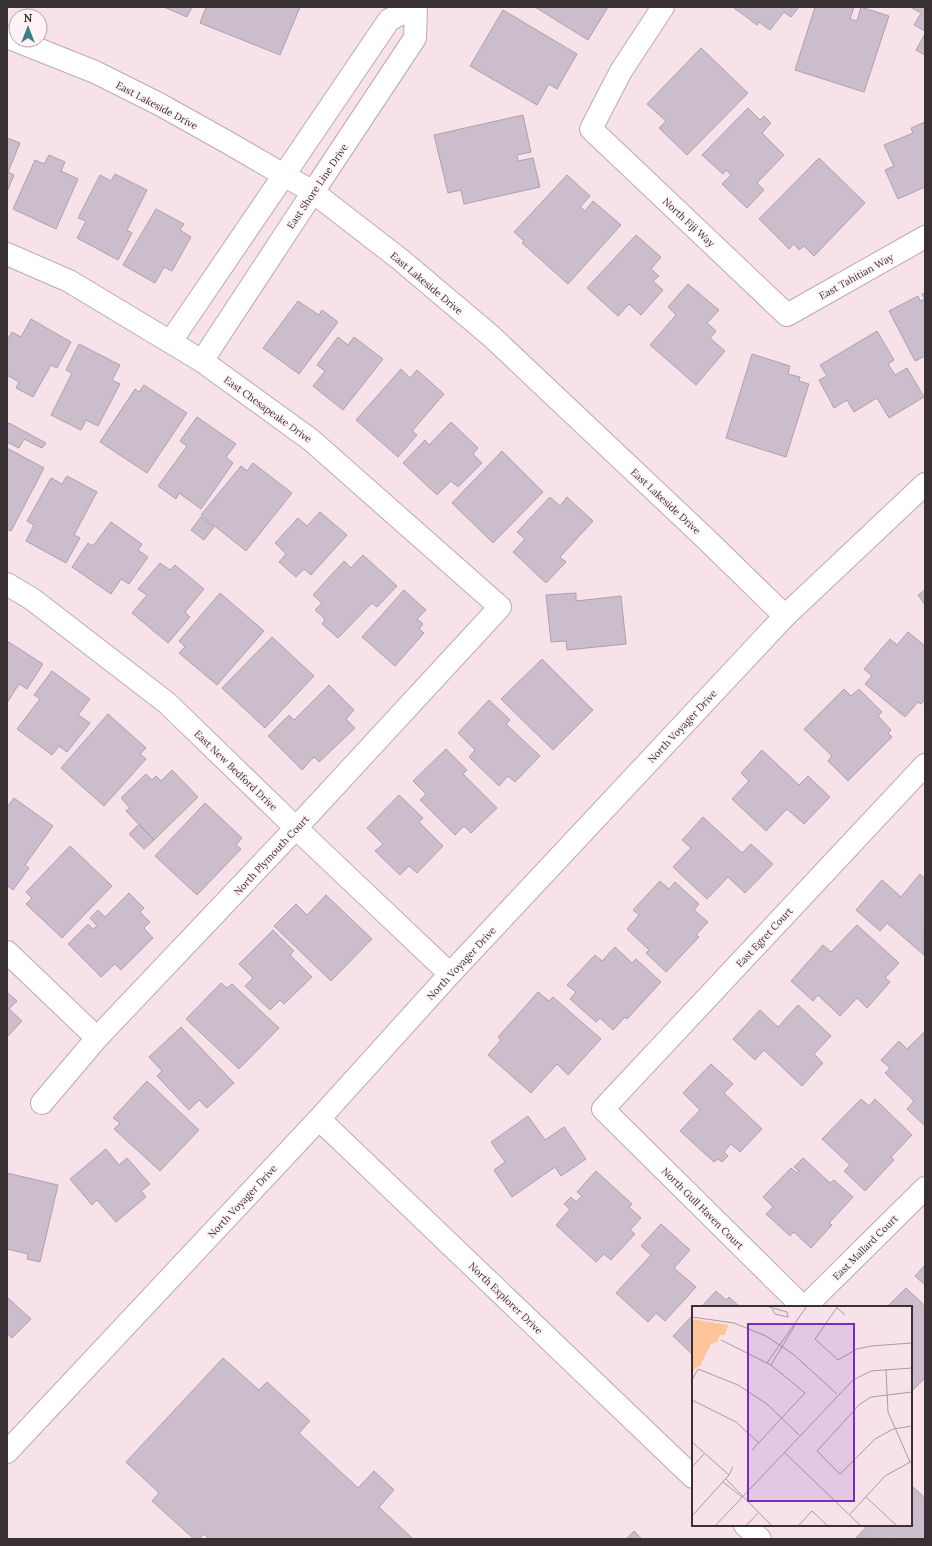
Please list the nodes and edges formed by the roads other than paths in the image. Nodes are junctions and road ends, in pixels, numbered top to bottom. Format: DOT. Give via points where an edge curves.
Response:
graph roads {
  1 [pos="415,7"];
  2 [pos="663,7"];
  3 [pos="7,37"];
  4 [pos="284,175"];
  5 [pos="312,192"];
  6 [pos="925,238"];
  7 [pos="7,254"];
  8 [pos="787,315"];
  9 [pos="171,341"];
  10 [pos="202,361"];
  11 [pos="925,484"];
  12 [pos="7,584"];
  13 [pos="500,607"];
  14 [pos="785,616"];
  15 [pos="925,765"];
  16 [pos="296,828"];
  17 [pos="7,952"];
  18 [pos="450,974"];
  19 [pos="97,1038"];
  20 [pos="42,1103"];
  21 [pos="603,1109"];
  22 [pos="319,1119"];
  23 [pos="925,1188"];
  24 [pos="803,1306"];
  25 [pos="805,1306"];
  26 [pos="7,1452"];
  27 [pos="692,1476"];
  28 [pos="746,1526"];
  29 [pos="760,1539"];
  1 -- 4 [label="street, East Shore Line Drive" via="389,20"];
  1 -- 5 [label="street, East Shore Line Drive" via="415,38"];
  2 -- 8 [label="street, North Fiji Way" via="621,71 591,129"];
  3 -- 4 [label="street, East Lakeside Drive" via="95,72 159,104"];
  4 -- 5 [label="street, East Lakeside Drive"];
  4 -- 9 [label="street, East Shore Line Drive"];
  5 -- 10 [label="street, East Shore Line Drive"];
  5 -- 14 [label="street, East Lakeside Drive" via="401,260 490,336"];
  6 -- 8 [label="street, East Tahitian Way"];
  7 -- 9 [label="street, East Chesapeake Drive" via="69,282"];
  9 -- 10 [label="street, East Chesapeake Drive"];
  10 -- 13 [label="street, East Chesapeake Drive" via="312,440"];
  11 -- 14 [label="street, North Voyager Drive"];
  12 -- 16 [label="street, East New Bedford Drive" via="32,599 167,703"];
  13 -- 16 [label="street, North Plymouth Court"];
  14 -- 18 [label="street, North Voyager Drive"];
  15 -- 21 [label="street, East Egret Court"];
  16 -- 18 [label="street, East New Bedford Drive"];
  16 -- 19 [label="street, North Plymouth Court"];
  17 -- 19 [label="street"];
  18 -- 22 [label="street, North Voyager Drive"];
  19 -- 20 [label="street, North Plymouth Court"];
  21 -- 24 [label="street, North Gull Haven Court"];
  22 -- 26 [label="street, North Voyager Drive"];
  22 -- 27 [label="street, North Explorer Drive"];
  23 -- 25 [label="street, East Mallard Court"];
  28 -- 29 [label="street"];
}
